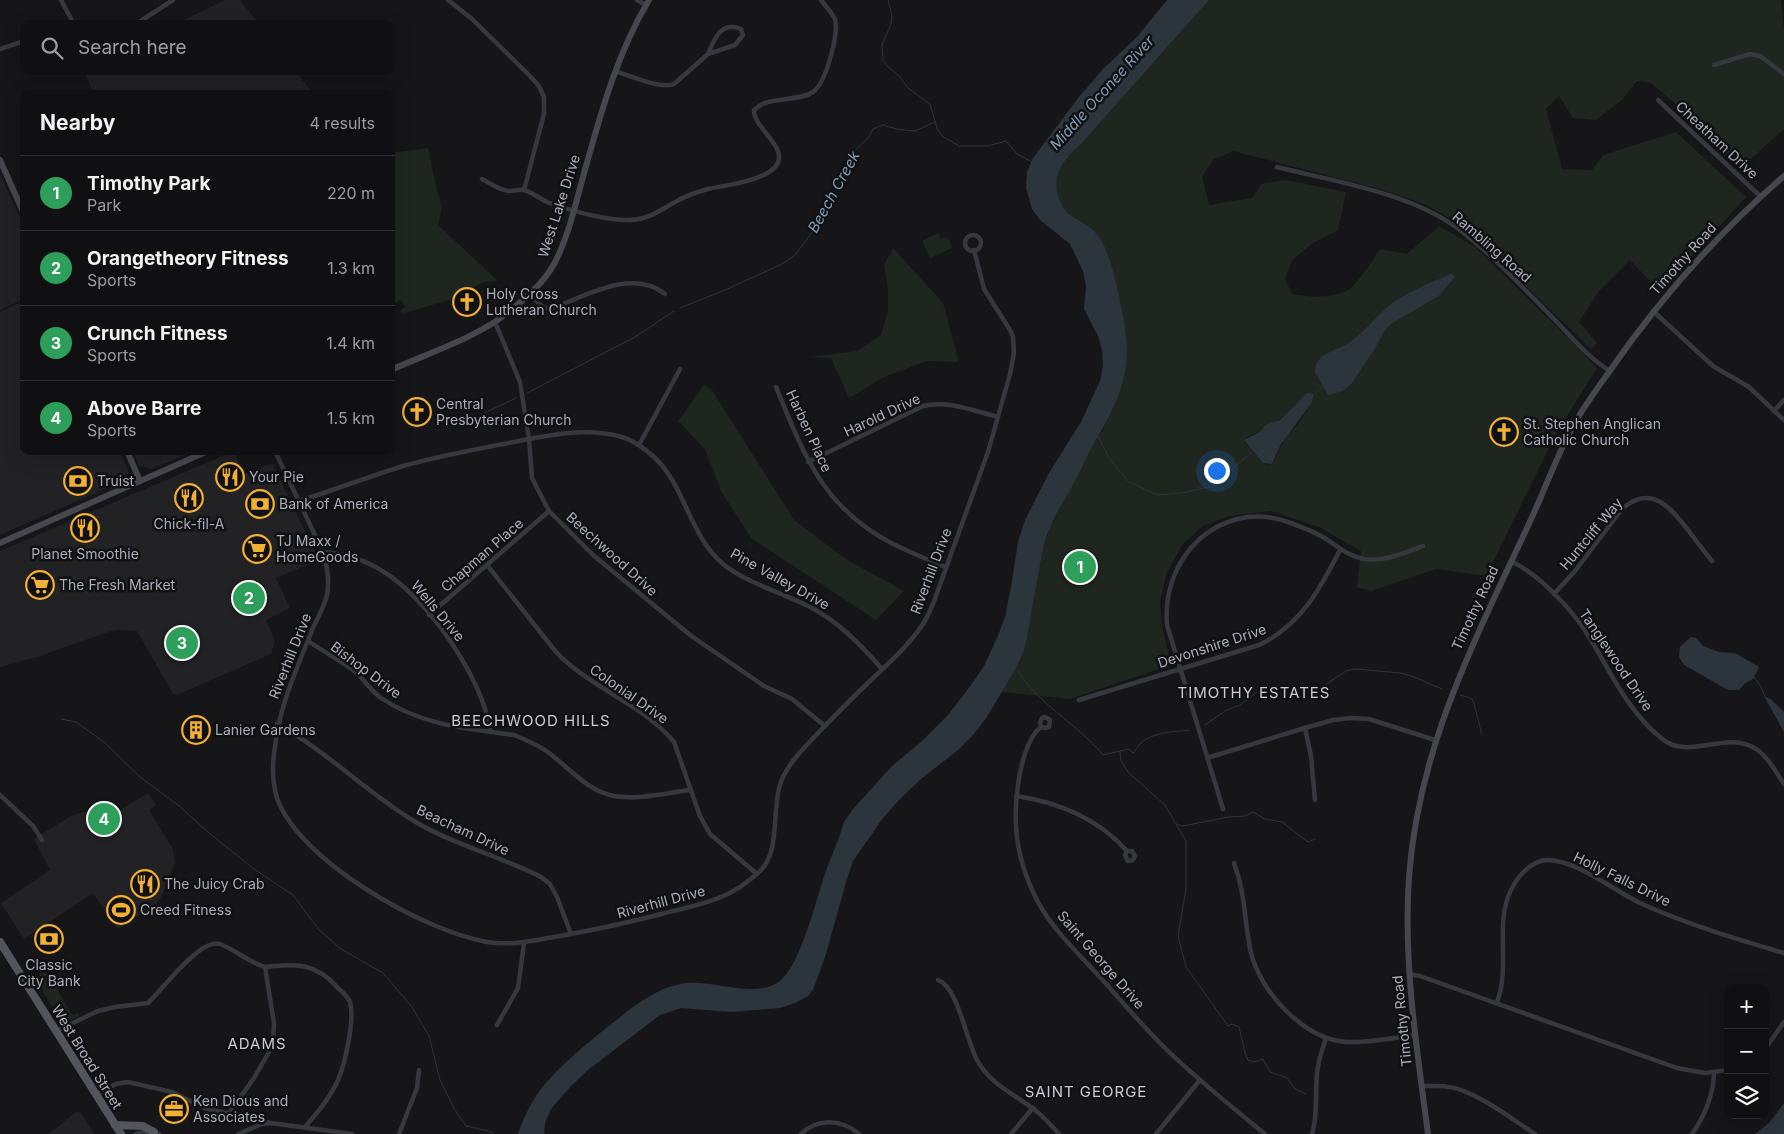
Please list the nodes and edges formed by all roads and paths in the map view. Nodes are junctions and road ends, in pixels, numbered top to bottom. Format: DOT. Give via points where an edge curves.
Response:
graph roads {
  1 [pos="61,0"];
  2 [pos="173,0"];
  3 [pos="448,0"];
  4 [pos="637,0"];
  5 [pos="821,0"];
  6 [pos="647,2"];
  7 [pos="72,20"];
  8 [pos="142,20"];
  9 [pos="20,42"];
  10 [pos="0,48"];
  11 [pos="708,54"];
  12 [pos="1714,65"];
  13 [pos="615,71"];
  14 [pos="1784,74"];
  15 [pos="1658,100"];
  16 [pos="0,160"];
  17 [pos="1277,167"];
  18 [pos="1784,176"];
  19 [pos="482,179"];
  20 [pos="524,190"];
  21 [pos="1760,196"];
  22 [pos="20,205"];
  23 [pos="573,211"];
  24 [pos="974,250"];
  25 [pos="529,294"];
  26 [pos="665,294"];
  27 [pos="1653,311"];
  28 [pos="495,322"];
  29 [pos="395,368"];
  30 [pos="680,369"];
  31 [pos="1610,371"];
  32 [pos="776,387"];
  33 [pos="1784,400"];
  34 [pos="1774,411"];
  35 [pos="998,417"];
  36 [pos="1784,420"];
  37 [pos="529,439"];
  38 [pos="639,445"];
  39 [pos="129,455"];
  40 [pos="199,455"];
  41 [pos="277,455"];
  42 [pos="808,462"];
  43 [pos="140,481"];
  44 [pos="299,501"];
  45 [pos="549,511"];
  46 [pos="0,543"];
  47 [pos="1423,546"];
  48 [pos="1340,550"];
  49 [pos="323,552"];
  50 [pos="1511,561"];
  51 [pos="1712,561"];
  52 [pos="487,565"];
  53 [pos="945,567"];
  54 [pos="1554,594"];
  55 [pos="430,615"];
  56 [pos="308,641"];
  57 [pos="882,669"];
  58 [pos="1180,669"];
  59 [pos="1079,700"];
  60 [pos="278,724"];
  61 [pos="824,726"];
  62 [pos="1041,727"];
  63 [pos="1304,728"];
  64 [pos="490,731"];
  65 [pos="1436,740"];
  66 [pos="1206,758"];
  67 [pos="1784,784"];
  68 [pos="690,790"];
  69 [pos="0,795"];
  70 [pos="1016,796"];
  71 [pos="1314,800"];
  72 [pos="2,801"];
  73 [pos="1223,809"];
  74 [pos="42,840"];
  75 [pos="1127,851"];
  76 [pos="1234,864"];
  77 [pos="757,874"];
  78 [pos="571,934"];
  79 [pos="524,943"];
  80 [pos="1,945"];
  81 [pos="1784,953"];
  82 [pos="265,967"];
  83 [pos="1409,974"];
  84 [pos="938,980"];
  85 [pos="1497,1002"];
  86 [pos="1784,1022"];
  87 [pos="497,1025"];
  88 [pos="56,1031"];
  89 [pos="1415,1035"];
  90 [pos="1326,1038"];
  91 [pos="1769,1043"];
  92 [pos="419,1070"];
  93 [pos="1724,1071"];
  94 [pos="1714,1073"];
  95 [pos="1200,1080"];
  96 [pos="1422,1086"];
  97 [pos="96,1094"];
  98 [pos="1033,1108"];
  99 [pos="229,1113"];
  100 [pos="271,1123"];
  101 [pos="114,1125"];
  102 [pos="305,1128"];
  103 [pos="156,1133"];
  104 [pos="121,1134"];
  105 [pos="136,1134"];
  106 [pos="238,1134"];
  107 [pos="352,1134"];
  108 [pos="399,1134"];
  109 [pos="801,1134"];
  110 [pos="859,1134"];
  111 [pos="1011,1134"];
  112 [pos="1059,1134"];
  113 [pos="1156,1134"];
  114 [pos="1265,1134"];
  115 [pos="1312,1134"];
  116 [pos="1428,1134"];
  117 [pos="1535,1134"];
  118 [pos="1692,1134"];
  1 -- 7 [label="street"];
  2 -- 8 [label="street"];
  3 -- 20 [label="street" via="529,75 544,97 544,114"];
  4 -- 6 [label="street"];
  5 -- 23 [label="street" via="835,20 835,36 818,88 812,93 768,103 754,110 755,120 777,150 776,166 758,177 692,193 642,219 621,221"];
  6 -- 13 [label="main road, West Lake Drive"];
  9 -- 10 [label="street"];
  11 -- 11 [label="street" via="735,45 743,35 741,29 722,29"];
  11 -- 13 [label="street" via="669,86"];
  12 -- 14 [label="street" via="1755,54"];
  13 -- 23 [label="main road, West Lake Drive"];
  15 -- 21 [label="street, Cheatham Drive"];
  16 -- 22 [label="main road"];
  17 -- 31 [label="street, Rambling Road" via="1398,198 1452,224"];
  18 -- 21 [label="main road, Timothy Road"];
  19 -- 20 [label="street" via="508,191"];
  20 -- 23 [label="street"];
  21 -- 27 [label="main road, Timothy Road" via="1698,258"];
  23 -- 25 [label="main road, West Lake Drive" via="554,264"];
  24 -- 35 [label="street, Riverhill Drive" via="984,288 1013,338 1010,374"];
  25 -- 26 [label="street" via="544,308 550,309 618,285 648,284"];
  25 -- 28 [label="main road, West Lake Drive"];
  27 -- 31 [label="main road, Timothy Road"];
  27 -- 34 [label="street" via="1713,366 1749,387"];
  28 -- 29 [label="main road, West Lake Drive"];
  28 -- 37 [label="street, Beechwood Drive" via="520,382"];
  30 -- 38 [label="street"];
  31 -- 50 [label="main road, Timothy Road" via="1564,444"];
  32 -- 42 [label="street, Harben Place"];
  33 -- 34 [label="street"];
  34 -- 36 [label="street"];
  35 -- 42 [label="street, Harold Drive" via="943,404 923,406"];
  35 -- 53 [label="street, Riverhill Drive"];
  37 -- 38 [label="street, Pine Valley Drive" via="560,434 605,433 624,437"];
  37 -- 44 [label="street, Pine Valley Drive" via="460,451"];
  37 -- 45 [label="street, Beechwood Drive" via="532,478"];
  38 -- 57 [label="street, Pine Valley Drive" via="665,468 704,541 723,564 829,619 860,644"];
  39 -- 43 [label="main road"];
  40 -- 43 [label="main road"];
  41 -- 44 [label="street, Riverhill Drive"];
  42 -- 53 [label="street, Harben Place" via="831,496 868,528 892,543"];
  43 -- 46 [label="main road"];
  44 -- 49 [label="street, Riverhill Drive"];
  45 -- 52 [label="street, Chapman Place"];
  45 -- 61 [label="street, Beechwood Drive" via="593,555 690,635 764,686 792,699"];
  47 -- 48 [label="street" via="1377,560 1356,557"];
  48 -- 58 [label="street, Devonshire Drive" via="1324,581 1286,630 1260,645"];
  48 -- 58 [label="street" via="1316,533 1266,517 1229,522 1202,537 1182,559 1173,576 1167,600 1167,625"];
  49 -- 55 [label="street, Wells Drive" via="358,559 383,571 397,580"];
  49 -- 56 [label="street, Riverhill Drive" via="327,565 327,596"];
  50 -- 54 [label="street, Tanglewood Drive"];
  50 -- 65 [label="main road, Timothy Road" via="1453,689"];
  51 -- 54 [label="street, Huntcliff Way" via="1667,506 1655,499 1643,499 1622,509"];
  52 -- 55 [label="street, Chapman Place"];
  52 -- 68 [label="street, Colonial Drive" via="568,665 668,735 674,742"];
  53 -- 57 [label="street, Riverhill Drive" via="923,624"];
  54 -- 67 [label="street, Tanglewood Drive" via="1584,629 1634,710 1664,741 1682,748 1732,742 1750,746 1764,757"];
  55 -- 64 [label="street, Wells Drive" via="470,671 489,718"];
  56 -- 60 [label="street, Riverhill Drive" via="289,684"];
  56 -- 64 [label="street, Bishop Drive" via="357,674 379,697 407,713 433,722"];
  57 -- 61 [label="street, Riverhill Drive"];
  58 -- 59 [label="street, Devonshire Drive"];
  58 -- 66 [label="street"];
  60 -- 78 [label="street, Beacham Drive" via="317,748 415,822 550,884"];
  60 -- 79 [label="street, Riverhill Drive" via="273,762 277,796 293,827 311,847 368,889 428,923 487,942"];
  61 -- 77 [label="street, Riverhill Drive" via="783,777 777,796 770,856"];
  62 -- 70 [label="street, Saint George Drive" via="1026,752"];
  63 -- 65 [label="street" via="1360,718"];
  63 -- 66 [label="street"];
  63 -- 71 [label="street" via="1311,756"];
  64 -- 68 [label="street, Bishop Drive" via="525,739 604,793 624,797"];
  65 -- 83 [label="main road, Timothy Road" via="1419,808 1410,868"];
  66 -- 73 [label="street"];
  68 -- 77 [label="street, Colonial Drive" via="710,834"];
  69 -- 72 [label="street"];
  70 -- 75 [label="street" via="1063,807 1090,820 1111,834"];
  70 -- 95 [label="street, Saint George Drive" via="1017,836 1030,884 1040,905 1144,1026"];
  72 -- 74 [label="street" via="33,826"];
  76 -- 90 [label="street" via="1243,891 1251,954 1263,981 1289,1013"];
  77 -- 78 [label="street, Riverhill Drive" via="721,898"];
  78 -- 79 [label="street, Riverhill Drive"];
  79 -- 87 [label="street" via="518,988"];
  80 -- 88 [label="main road, West Broad Street"];
  81 -- 85 [label="street, Holly Falls Drive" via="1678,918 1571,866 1555,860 1543,860 1519,878 1506,900 1503,984"];
  82 -- 88 [label="street" via="253,964 222,945 210,944 195,953 148,1003 98,1011"];
  82 -- 99 [label="street" via="274,1023 273,1045"];
  82 -- 102 [label="street" via="282,964 312,968 329,977 349,1001 352,1024 339,1078"];
  83 -- 85 [label="street"];
  83 -- 89 [label="main road, Timothy Road"];
  84 -- 98 [label="street" via="945,983 952,993 982,1068 1006,1091"];
  85 -- 94 [label="street" via="1661,1063"];
  86 -- 91 [label="street"];
  88 -- 97 [label="main road, West Broad Street"];
  89 -- 90 [label="street" via="1356,1042"];
  89 -- 96 [label="main road, Timothy Road"];
  90 -- 115 [label="street" via="1319,1061"];
  92 -- 108 [label="street" via="417,1088"];
  93 -- 94 [label="street"];
  94 -- 118 [label="street" via="1713,1088"];
  95 -- 113 [label="street"];
  95 -- 114 [label="street, Saint George Drive"];
  96 -- 116 [label="main road, Timothy Road"];
  96 -- 117 [label="street" via="1461,1090"];
  97 -- 99 [label="street" via="128,1082 164,1090 204,1108"];
  97 -- 101 [label="main road, West Broad Street"];
  98 -- 111 [label="street"];
  98 -- 112 [label="street"];
  99 -- 100 [label="street"];
  100 -- 102 [label="street"];
  100 -- 106 [label="street"];
  101 -- 103 [label="main road" via="143,1126"];
  101 -- 104 [label="main road, West Broad Street"];
  102 -- 107 [label="street"];
  103 -- 105 [label="street"];
  109 -- 110 [label="street" via="815,1125 828,1122 843,1124"];
}
